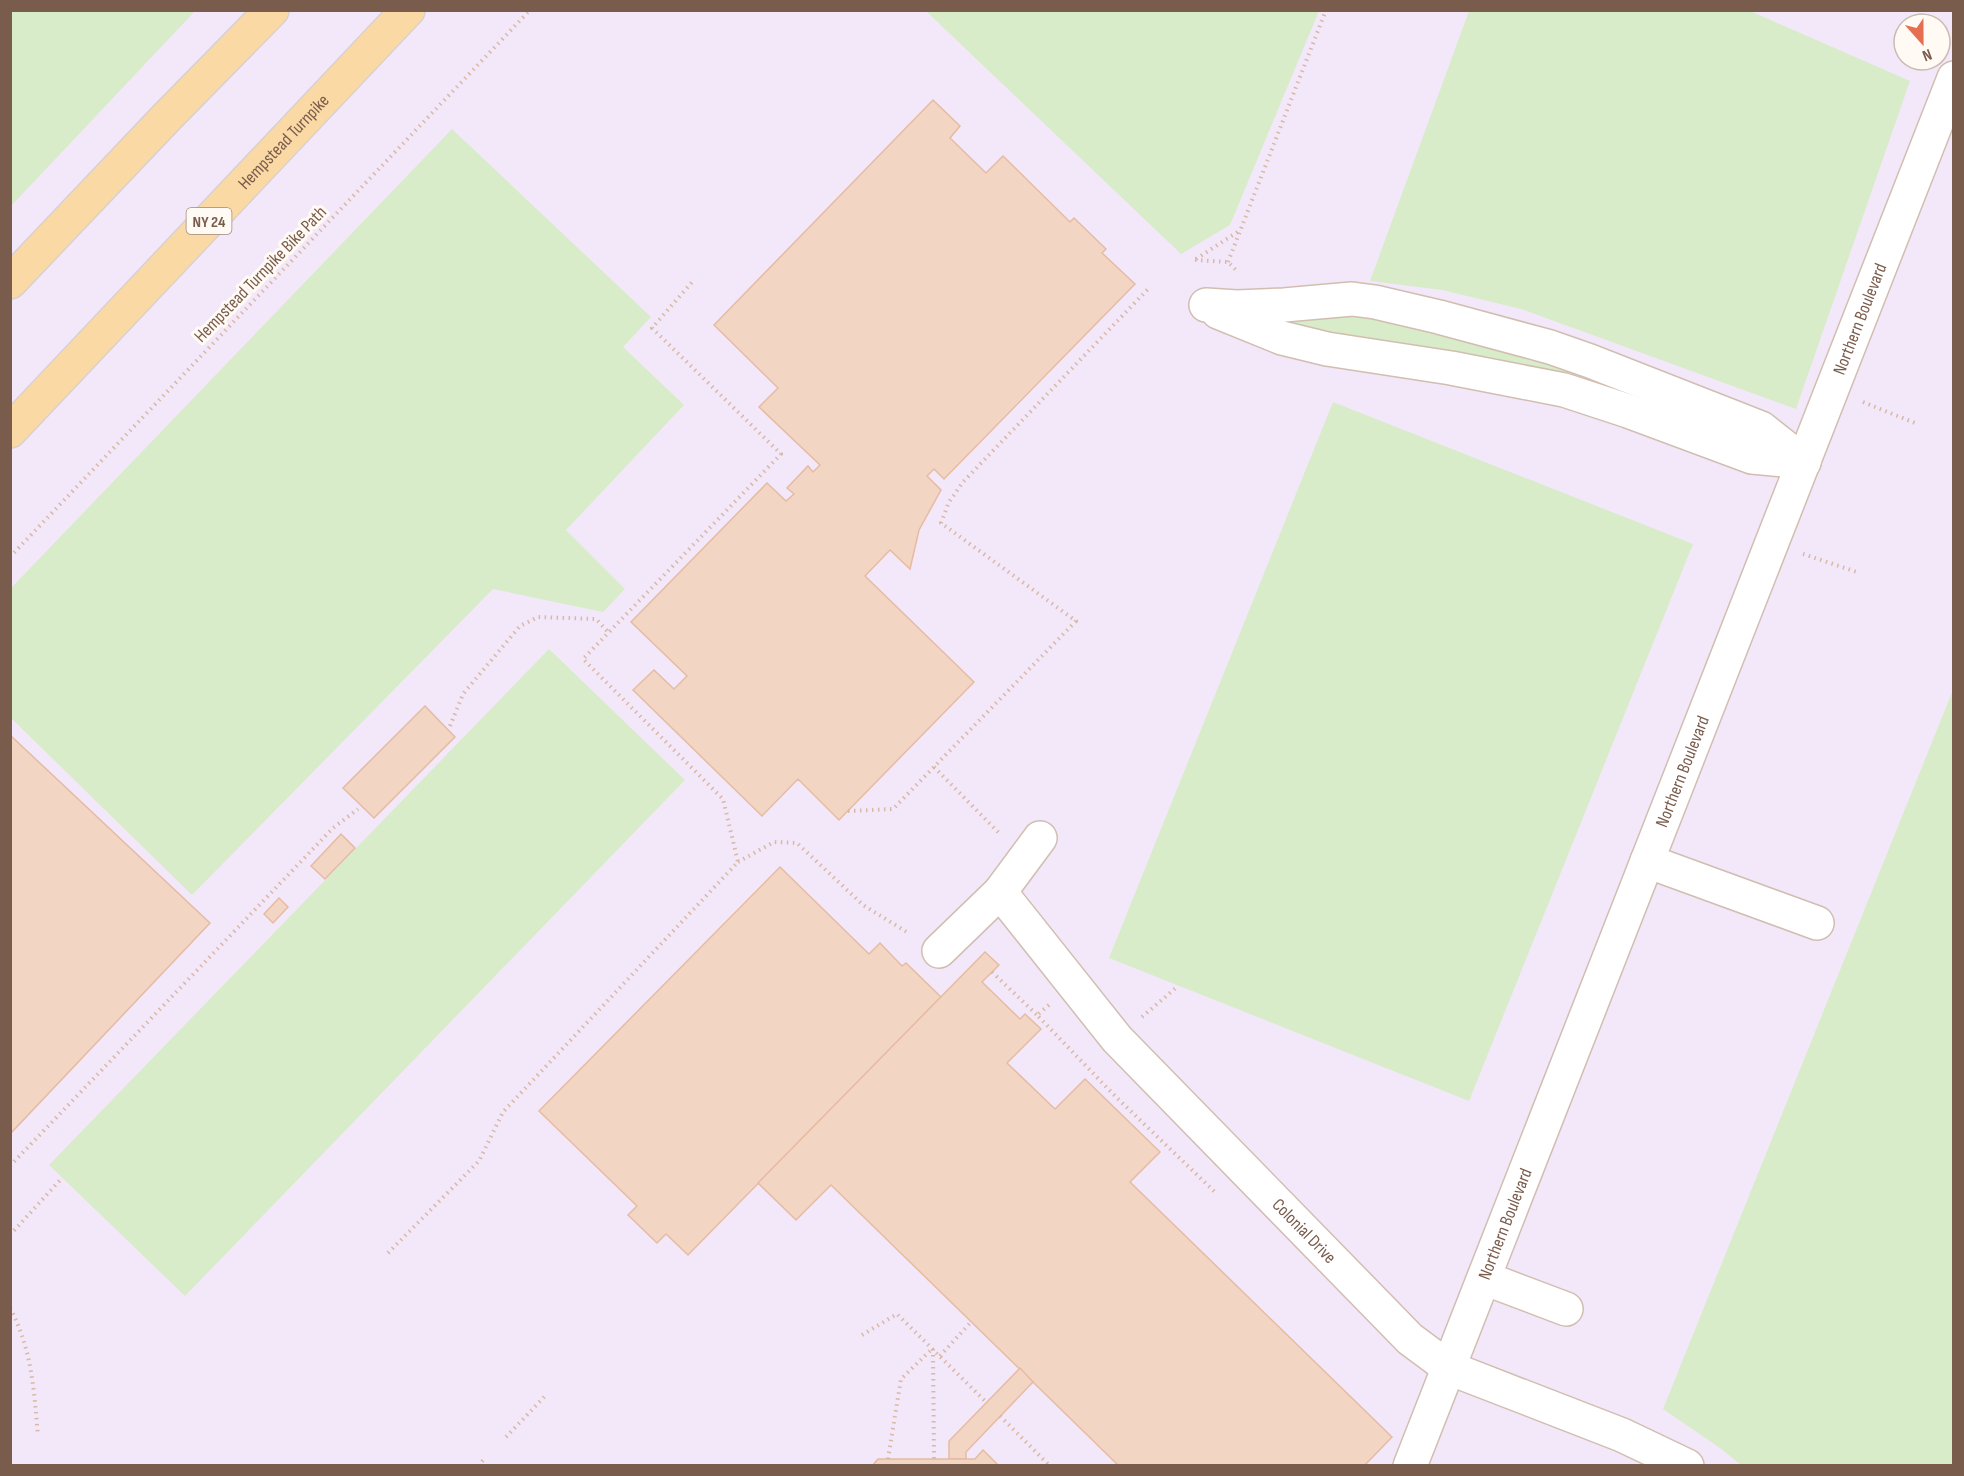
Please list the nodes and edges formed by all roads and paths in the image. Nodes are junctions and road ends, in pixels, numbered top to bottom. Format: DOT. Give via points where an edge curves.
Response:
graph roads {
  1 [pos="272,10"];
  2 [pos="408,10"];
  3 [pos="530,10"];
  4 [pos="1326,10"];
  5 [pos="1953,78"];
  6 [pos="1239,231"];
  7 [pos="1227,262"];
  8 [pos="1243,276"];
  9 [pos="693,281"];
  10 [pos="10,282"];
  11 [pos="1149,288"];
  12 [pos="1345,299"];
  13 [pos="1431,315"];
  14 [pos="1326,349"];
  15 [pos="1424,364"];
  16 [pos="1832,388"];
  17 [pos="1915,423"];
  18 [pos="10,431"];
  19 [pos="1803,462"];
  20 [pos="1771,544"];
  21 [pos="10,557"];
  22 [pos="1857,572"];
  23 [pos="609,633"];
  24 [pos="450,726"];
  25 [pos="934,767"];
  26 [pos="358,809"];
  27 [pos="848,811"];
  28 [pos="1032,849"];
  29 [pos="738,861"];
  30 [pos="1647,861"];
  31 [pos="1000,892"];
  32 [pos="1816,923"];
  33 [pos="939,951"];
  34 [pos="992,972"];
  35 [pos="1178,986"];
  36 [pos="1037,1015"];
  37 [pos="1117,1039"];
  38 [pos="10,1166"];
  39 [pos="62,1178"];
  40 [pos="10,1235"];
  41 [pos="388,1253"];
  42 [pos="1484,1278"];
  43 [pos="10,1308"];
  44 [pos="1566,1309"];
  45 [pos="971,1322"];
  46 [pos="862,1335"];
  47 [pos="933,1348"];
  48 [pos="940,1356"];
  49 [pos="1449,1368"];
  50 [pos="546,1395"];
  51 [pos="987,1403"];
  52 [pos="1000,1416"];
  53 [pos="38,1436"];
  54 [pos="506,1437"];
  55 [pos="485,1458"];
  56 [pos="888,1459"];
  57 [pos="934,1459"];
  58 [pos="478,1466"];
  59 [pos="1050,1466"];
  60 [pos="1410,1466"];
  61 [pos="1687,1466"];
  1 -- 10 [label="main road"];
  2 -- 18 [label="main road, Hempstead Turnpike / NY 24"];
  3 -- 21 [label="path, Hempstead Turnpike Bike Path"];
  4 -- 6 [label="path"];
  5 -- 16 [label="street, Northern Boulevard"];
  6 -- 7 [label="path"];
  6 -- 7 [label="path" via="1195,260"];
  7 -- 8 [label="path"];
  9 -- 23 [label="path" via="651,328 781,454"];
  11 -- 25 [label="path" via="963,482 949,502 941,523 1076,621"];
  12 -- 13 [label="street"];
  12 -- 14 [label="street"];
  12 -- 14 [label="street" via="1273,306 1206,305 1282,338"];
  13 -- 15 [label="street"];
  13 -- 19 [label="street" via="1550,347 1761,428"];
  14 -- 15 [label="street"];
  15 -- 19 [label="street" via="1564,390 1752,458"];
  16 -- 17 [label="path"];
  16 -- 19 [label="street, Northern Boulevard"];
  19 -- 20 [label="street, Northern Boulevard"];
  20 -- 22 [label="path"];
  20 -- 30 [label="street, Northern Boulevard"];
  23 -- 24 [label="path" via="596,619 538,616 520,626 463,694"];
  23 -- 29 [label="path" via="583,659 723,799"];
  25 -- 27 [label="path" via="893,809"];
  25 -- 28 [label="path"];
  26 -- 38 [label="path" via="333,828"];
  28 -- 31 [label="street"];
  29 -- 33 [label="path" via="774,842 797,843 863,905"];
  29 -- 41 [label="path" via="503,1112 479,1161"];
  30 -- 32 [label="street"];
  30 -- 42 [label="street, Northern Boulevard"];
  31 -- 33 [label="street"];
  31 -- 37 [label="street, Colonial Drive"];
  34 -- 36 [label="path"];
  35 -- 37 [label="path"];
  37 -- 49 [label="street, Colonial Drive" via="1410,1339"];
  39 -- 40 [label="path"];
  42 -- 44 [label="street"];
  42 -- 49 [label="street, Northern Boulevard"];
  43 -- 53 [label="path" via="32,1370"];
  45 -- 48 [label="path"];
  46 -- 47 [label="path" via="897,1314"];
  47 -- 48 [label="path"];
  47 -- 56 [label="path" via="902,1380"];
  47 -- 57 [label="path"];
  48 -- 51 [label="path"];
  49 -- 60 [label="street, Northern Boulevard"];
  49 -- 61 [label="street, Colonial Drive" via="1622,1434"];
  50 -- 54 [label="path"];
  52 -- 59 [label="path"];
  55 -- 58 [label="path"];
}
